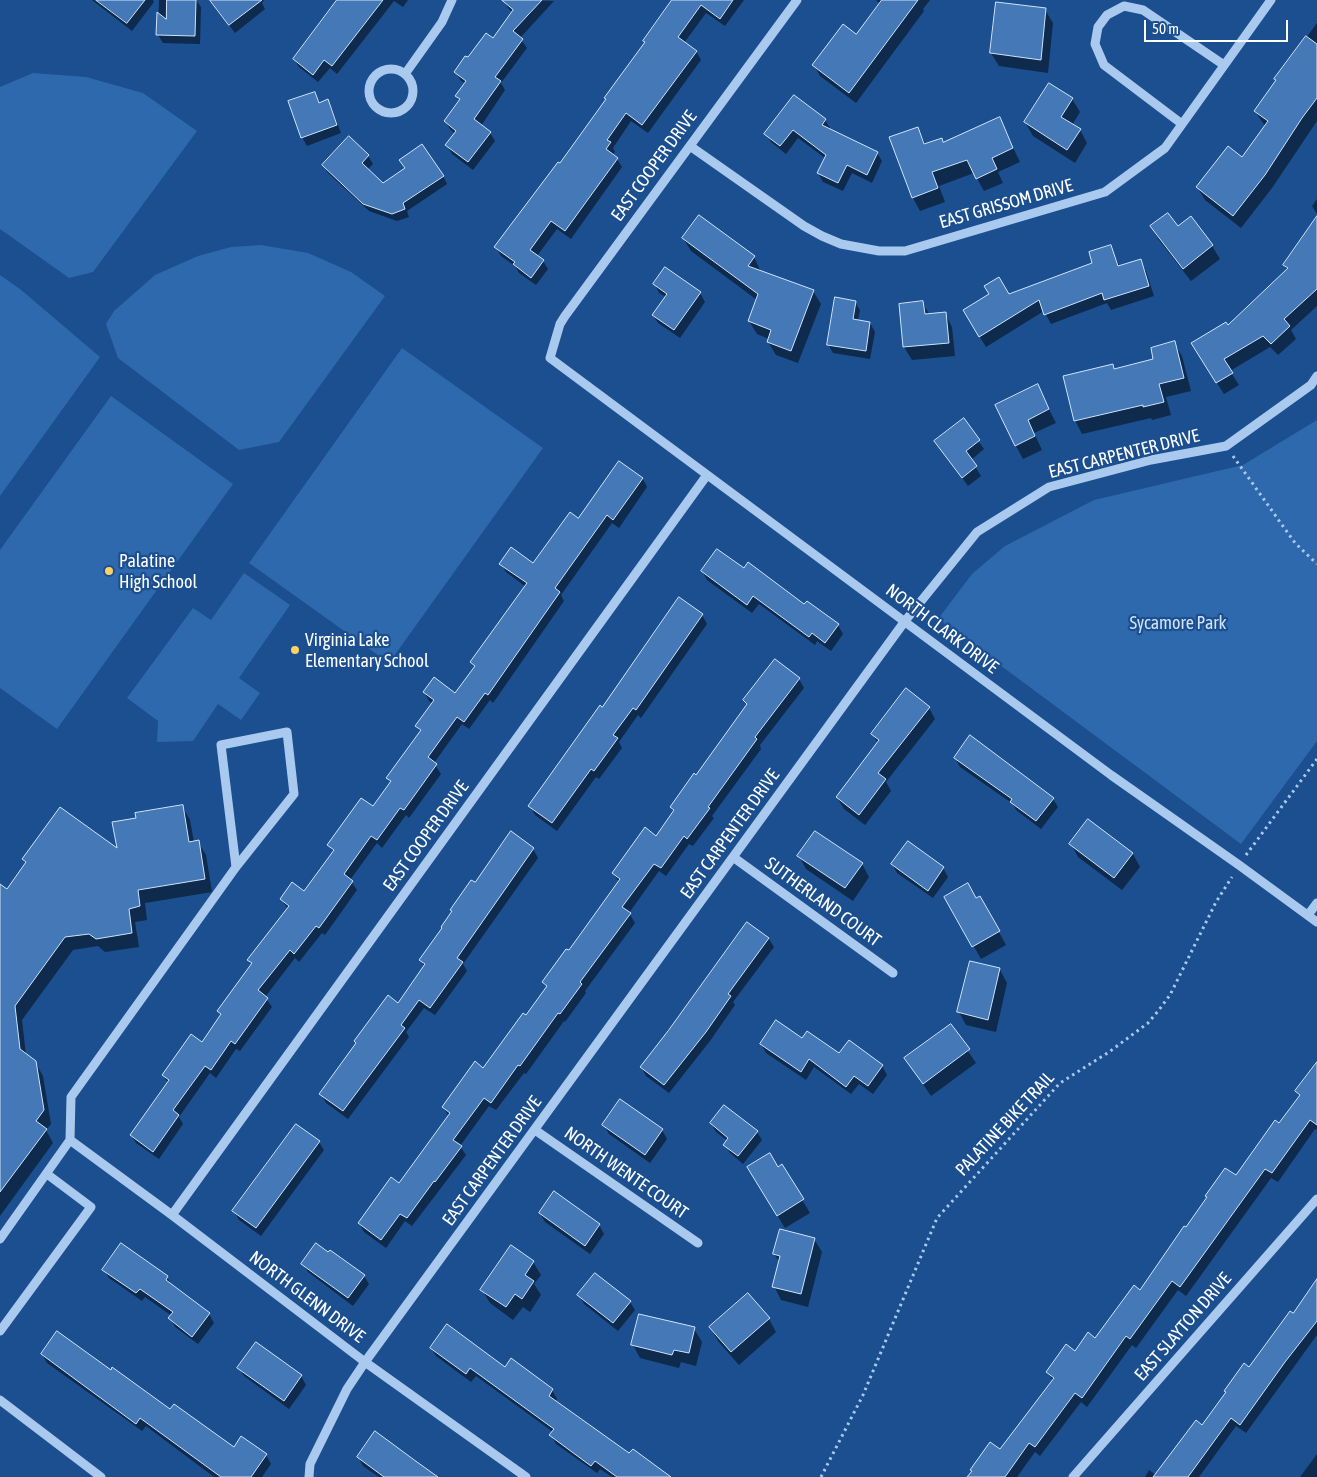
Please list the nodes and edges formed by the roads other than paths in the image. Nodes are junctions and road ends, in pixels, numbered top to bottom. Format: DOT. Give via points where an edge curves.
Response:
graph roads {
  1 [pos="452,0"];
  2 [pos="797,0"];
  3 [pos="1272,0"];
  4 [pos="1224,66"];
  5 [pos="405,74"];
  6 [pos="1182,124"];
  7 [pos="690,146"];
  8 [pos="550,358"];
  9 [pos="1317,376"];
  10 [pos="708,475"];
  11 [pos="905,622"];
  12 [pos="733,857"];
  13 [pos="236,867"];
  14 [pos="1317,903"];
  15 [pos="1308,915"];
  16 [pos="1317,922"];
  17 [pos="893,973"];
  18 [pos="535,1130"];
  19 [pos="70,1140"];
  20 [pos="47,1174"];
  21 [pos="1317,1199"];
  22 [pos="172,1215"];
  23 [pos="0,1240"];
  24 [pos="698,1243"];
  25 [pos="0,1331"];
  26 [pos="365,1362"];
  27 [pos="0,1400"];
  28 [pos="102,1477"];
  29 [pos="309,1477"];
  30 [pos="526,1477"];
  31 [pos="1073,1477"];
  1 -- 5 [label="street" via="442,22"];
  2 -- 7 [label="street, EAST COOPER DRIVE"];
  3 -- 4 [label="street, EAST GRISSOM DRIVE"];
  4 -- 6 [label="street, EAST GRISSOM DRIVE"];
  4 -- 6 [label="street" via="1143,10 1124,6 1102,21 1095,44 1104,65"];
  5 -- 5 [label="street" via="413,87 411,102 399,112 384,112 370,97 374,78 391,69"];
  6 -- 7 [label="street, EAST GRISSOM DRIVE" via="1166,148 1105,192 905,251 861,248 822,236"];
  7 -- 8 [label="street, EAST COOPER DRIVE" via="565,316"];
  8 -- 10 [label="street, NORTH CLARK DRIVE"];
  9 -- 11 [label="street, EAST CARPENTER DRIVE" via="1311,385 1226,446 1151,460 1049,487 977,532"];
  10 -- 11 [label="street, NORTH CLARK DRIVE"];
  10 -- 22 [label="street, EAST COOPER DRIVE"];
  11 -- 12 [label="street, EAST CARPENTER DRIVE"];
  11 -- 15 [label="street, NORTH CLARK DRIVE" via="1111,775"];
  12 -- 17 [label="street, SUTHERLAND COURT"];
  12 -- 18 [label="street, EAST CARPENTER DRIVE"];
  13 -- 13 [label="street" via="294,794 287,732 221,745"];
  13 -- 19 [label="street" via="71,1097"];
  14 -- 15 [label="street"];
  15 -- 16 [label="street, NORTH CLARK DRIVE"];
  18 -- 24 [label="street, NORTH WENTE COURT"];
  18 -- 26 [label="street, EAST CARPENTER DRIVE"];
  19 -- 20 [label="street"];
  19 -- 22 [label="street, NORTH GLENN DRIVE"];
  20 -- 23 [label="street"];
  20 -- 25 [label="street" via="91,1207"];
  21 -- 31 [label="street, EAST SLAYTON DRIVE"];
  22 -- 26 [label="street, NORTH GLENN DRIVE"];
  26 -- 29 [label="street, EAST CARPENTER DRIVE" via="310,1464"];
  26 -- 30 [label="street, NORTH GLENN DRIVE"];
  27 -- 28 [label="street"];
}
